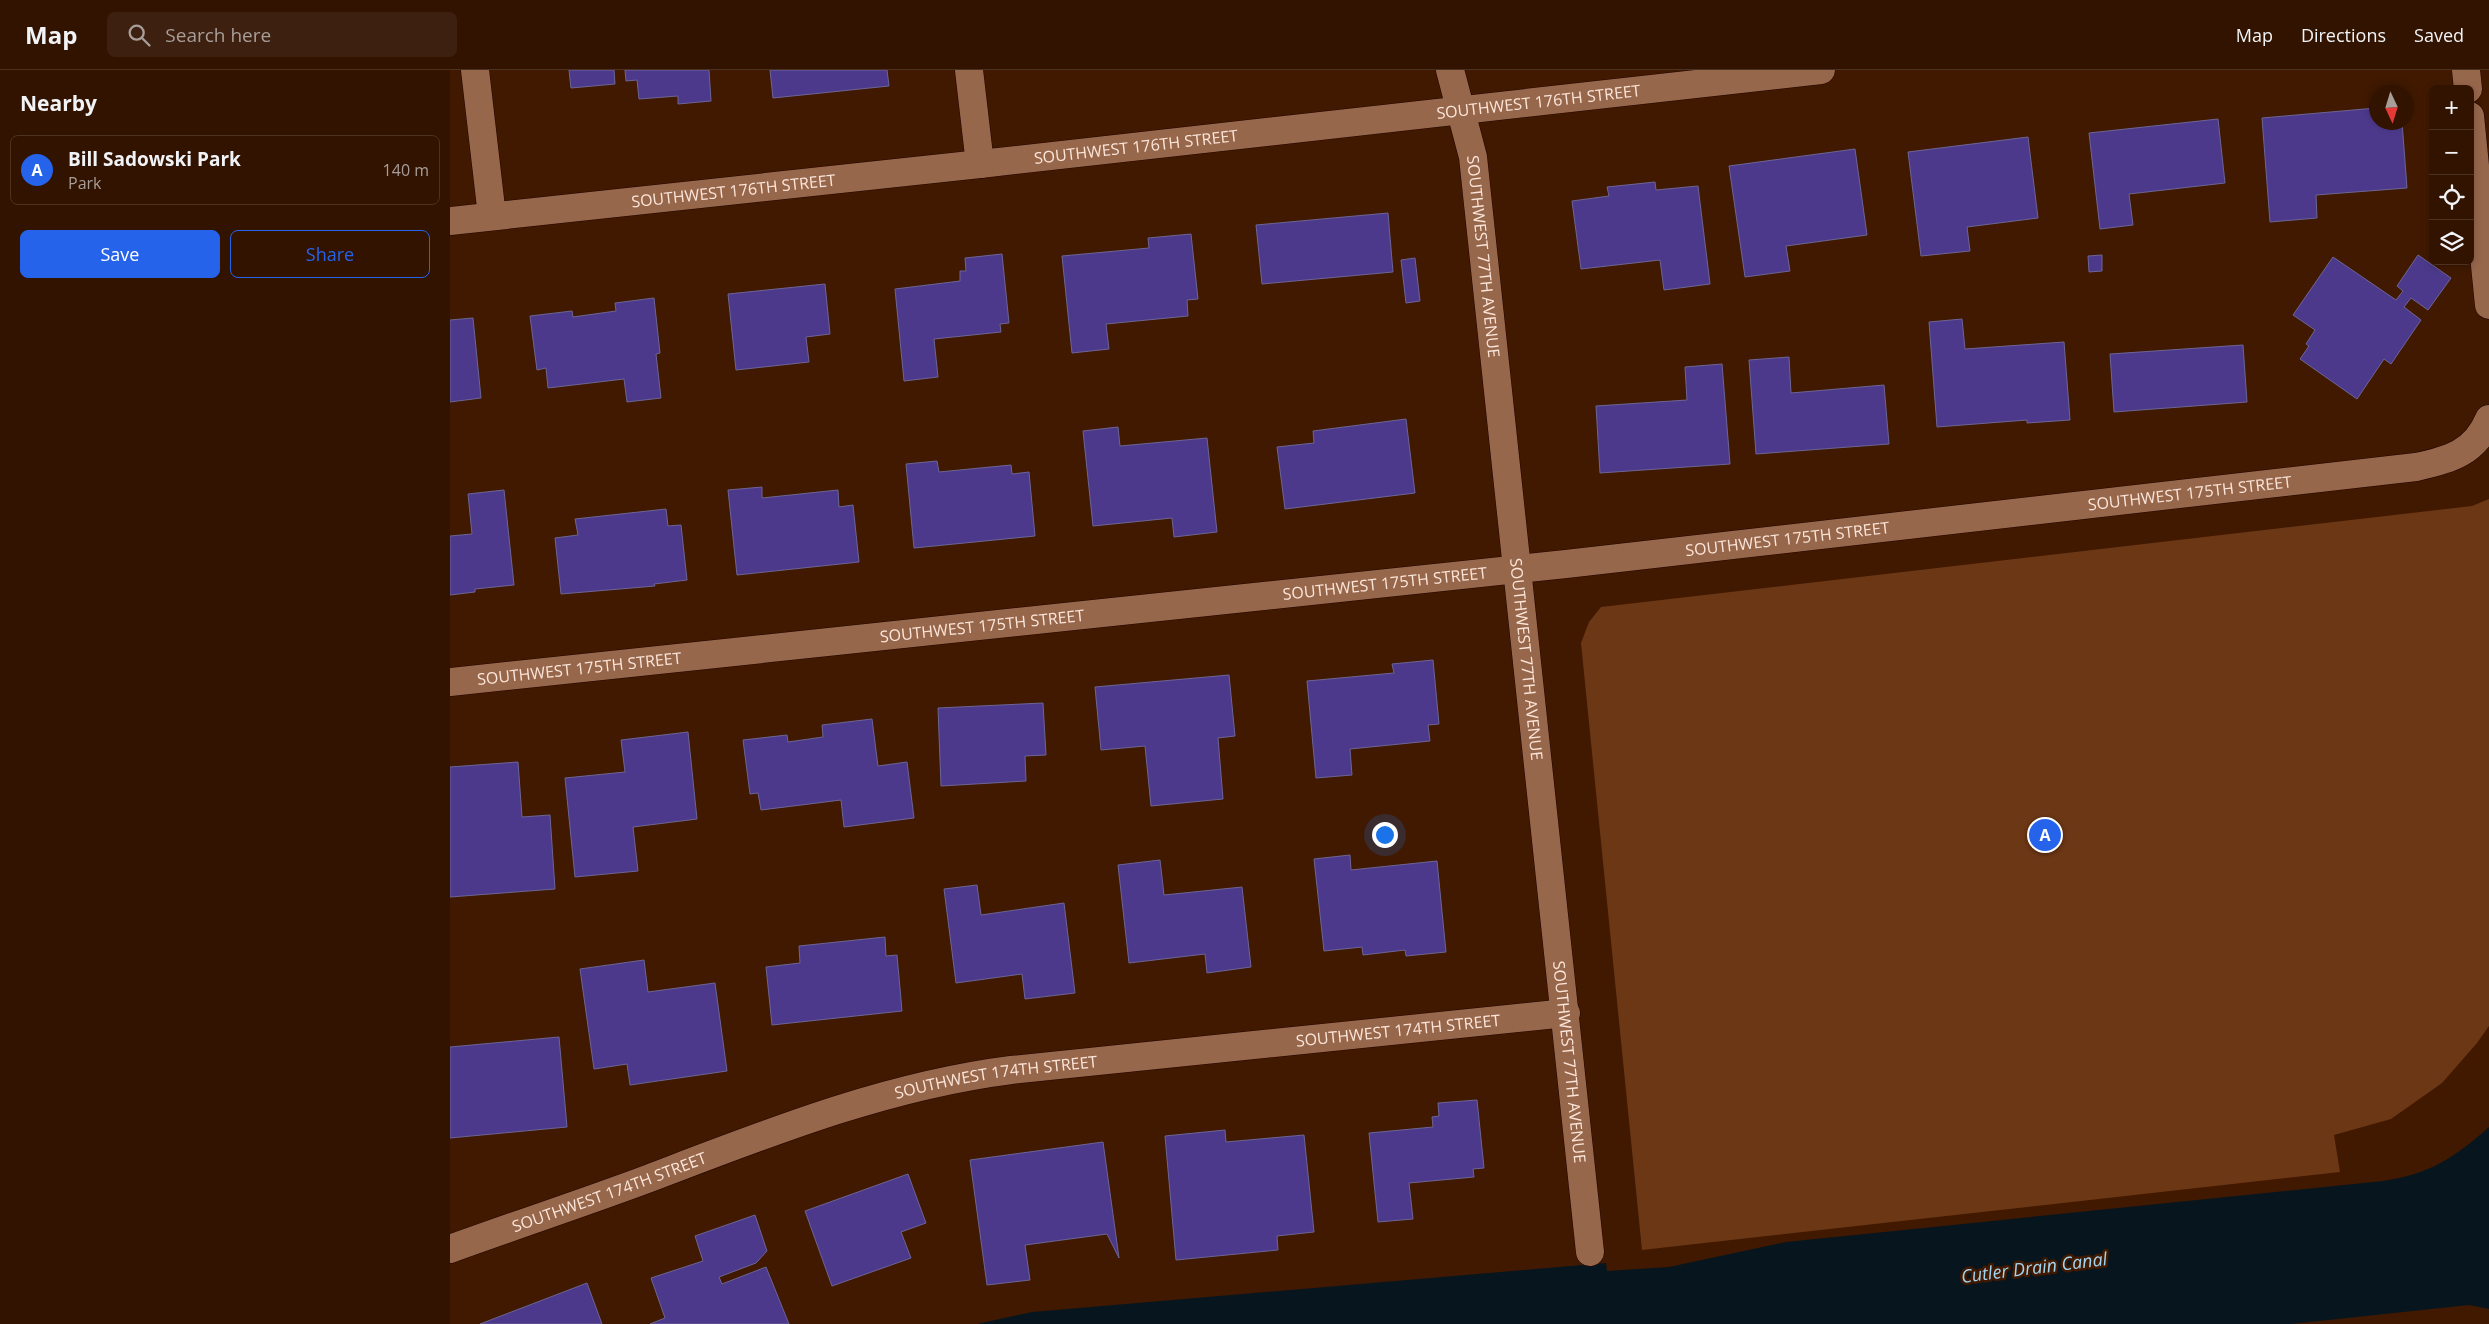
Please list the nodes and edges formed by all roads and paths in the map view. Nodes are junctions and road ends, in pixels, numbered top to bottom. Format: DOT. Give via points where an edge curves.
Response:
graph roads {
  1 [pos="475,70"];
  2 [pos="969,70"];
  3 [pos="1450,70"];
  4 [pos="1821,70"];
  5 [pos="2466,70"];
  6 [pos="2468,85"];
  7 [pos="1461,111"];
  8 [pos="2471,130"];
  9 [pos="980,164"];
  10 [pos="492,216"];
  11 [pos="450,221"];
  12 [pos="2489,305"];
  13 [pos="2487,424"];
  14 [pos="1516,569"];
  15 [pos="450,682"];
  16 [pos="1566,1013"];
  17 [pos="450,1249"];
  18 [pos="1590,1252"];
  1 -- 10 [label="street"];
  2 -- 9 [label="street"];
  3 -- 7 [label="street, SOUTHWEST 77TH AVENUE"];
  4 -- 7 [label="street, SOUTHWEST 176TH STREET"];
  5 -- 6 [label="street"];
  7 -- 9 [label="street, SOUTHWEST 176TH STREET"];
  7 -- 14 [label="street, SOUTHWEST 77TH AVENUE" via="1473,156"];
  8 -- 12 [label="street"];
  9 -- 10 [label="street, SOUTHWEST 176TH STREET"];
  10 -- 11 [label="street, SOUTHWEST 176TH STREET"];
  13 -- 14 [label="street, SOUTHWEST 175TH STREET" via="2474,445 2461,454 2416,467"];
  14 -- 15 [label="street, SOUTHWEST 175TH STREET"];
  14 -- 16 [label="street, SOUTHWEST 77TH AVENUE"];
  16 -- 17 [label="street, SOUTHWEST 174TH STREET" via="1012,1070 930,1083 820,1114"];
  16 -- 18 [label="street, SOUTHWEST 77TH AVENUE"];
}
